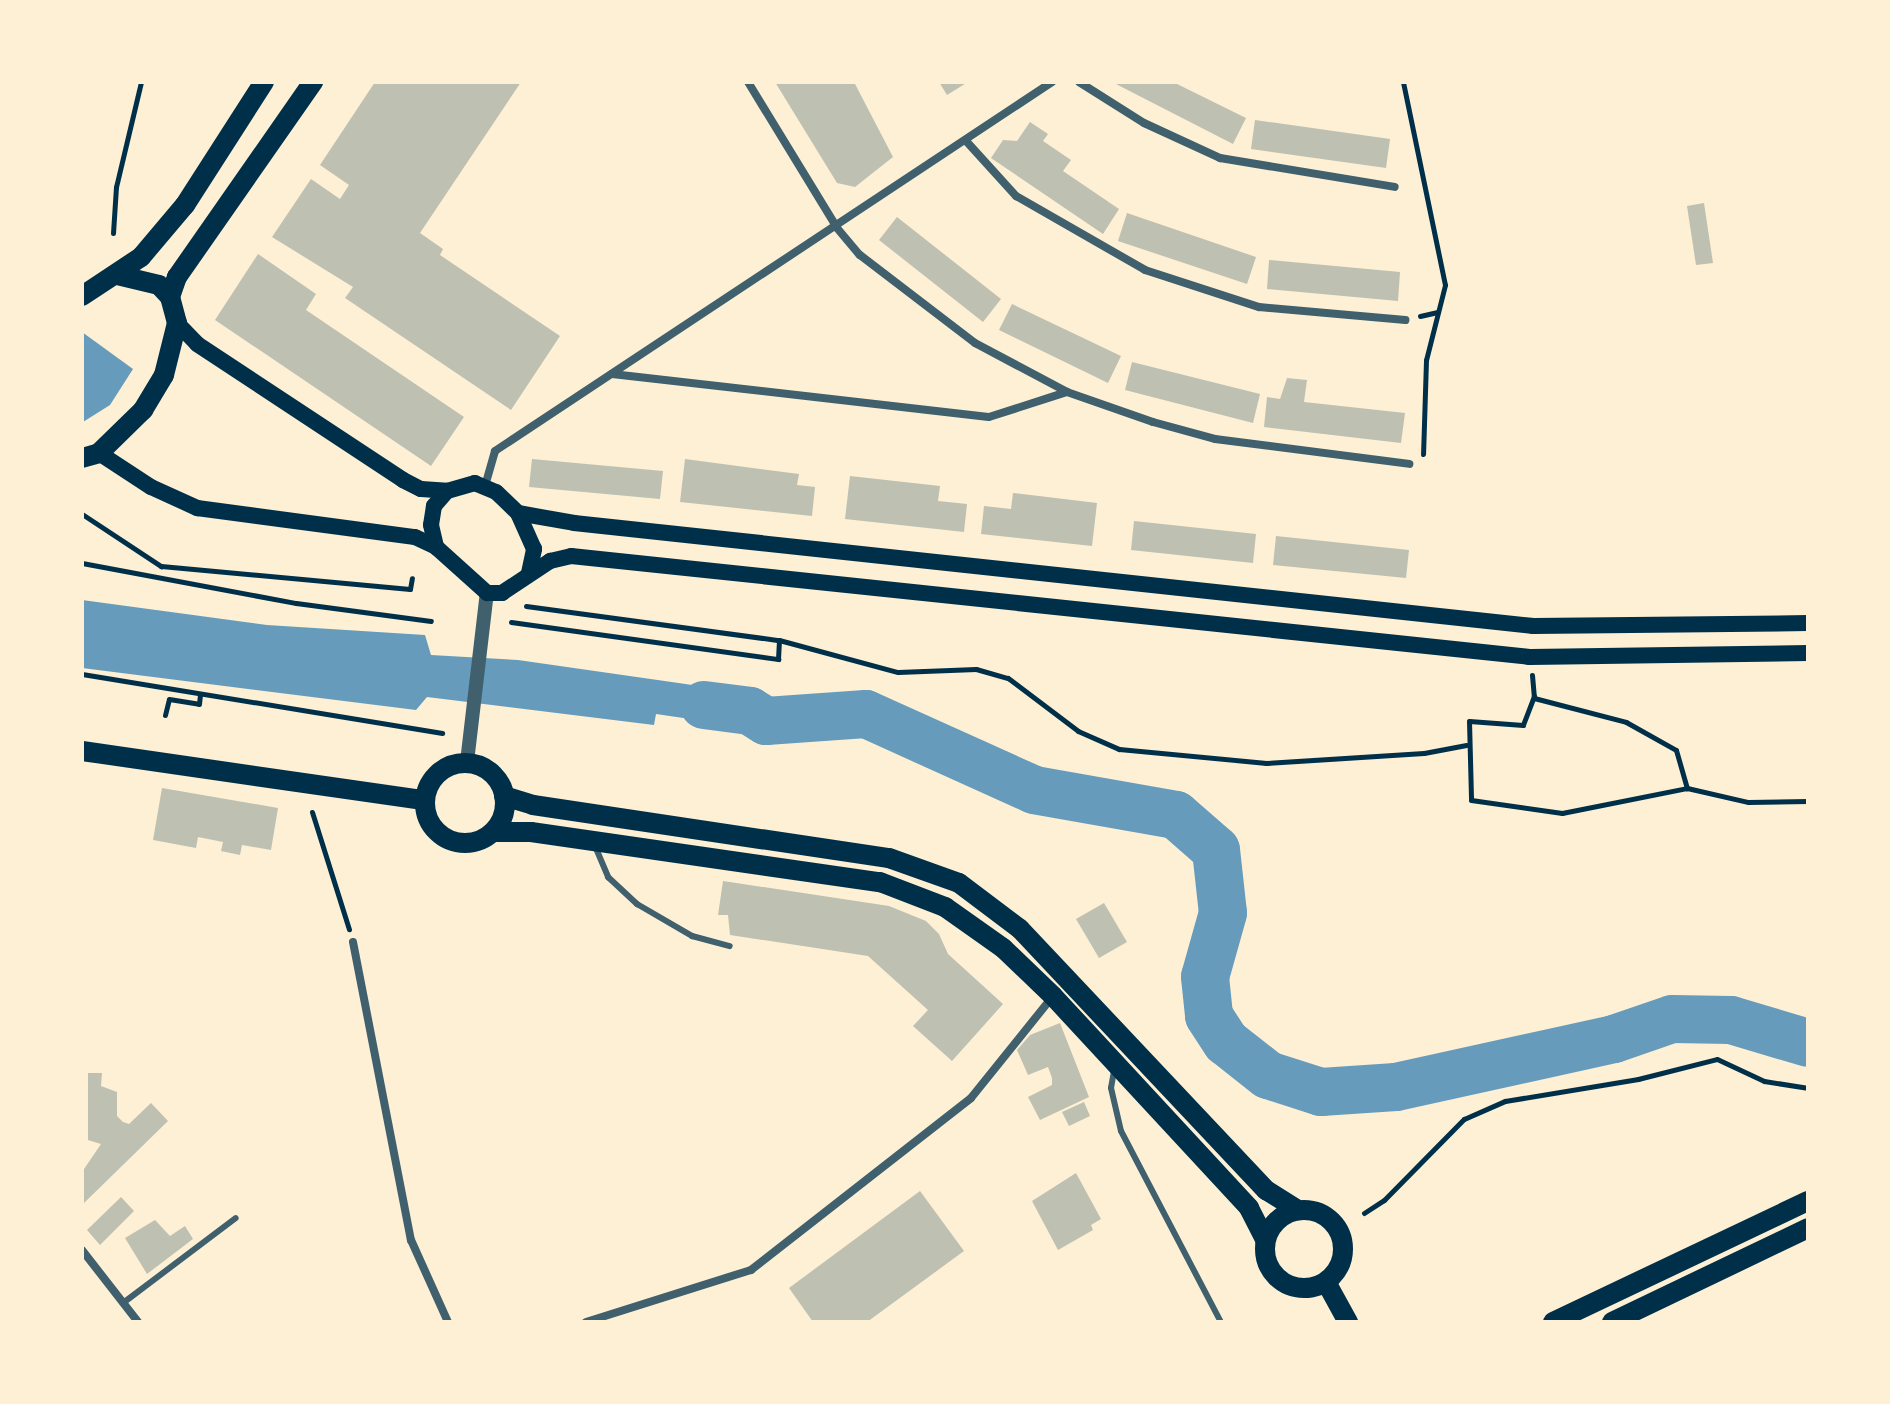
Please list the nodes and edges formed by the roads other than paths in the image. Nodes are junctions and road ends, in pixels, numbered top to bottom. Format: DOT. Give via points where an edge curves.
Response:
graph roads {
  1 [pos="264,82"];
  2 [pos="313,82"];
  3 [pos="748,82"];
  4 [pos="1052,82"];
  5 [pos="1079,82"];
  6 [pos="967,142"];
  7 [pos="1395,187"];
  8 [pos="837,228"];
  9 [pos="117,275"];
  10 [pos="82,296"];
  11 [pos="170,297"];
  12 [pos="1405,320"];
  13 [pos="177,323"];
  14 [pos="612,374"];
  15 [pos="1067,392"];
  16 [pos="90,455"];
  17 [pos="1409,464"];
  18 [pos="485,487"];
  19 [pos="447,491"];
  20 [pos="518,513"];
  21 [pos="436,547"];
  22 [pos="529,573"];
  23 [pos="487,593"];
  24 [pos="1808,623"];
  25 [pos="1808,653"];
  26 [pos="82,751"];
  27 [pos="467,762"];
  28 [pos="504,796"];
  29 [pos="424,800"];
  30 [pos="493,832"];
  31 [pos="593,841"];
  32 [pos="353,942"];
  33 [pos="730,946"];
  34 [pos="1053,996"];
  35 [pos="1115,1067"];
  36 [pos="1808,1201"];
  37 [pos="1298,1210"];
  38 [pos="236,1218"];
  39 [pos="1808,1228"];
  40 [pos="1265,1240"];
  41 [pos="82,1250"];
  42 [pos="1326,1282"];
  43 [pos="123,1303"];
  44 [pos="138,1322"];
  45 [pos="448,1322"];
  46 [pos="586,1322"];
  47 [pos="1221,1322"];
  48 [pos="1348,1322"];
  49 [pos="1553,1322"];
  50 [pos="1612,1322"];
  1 -- 9 [label="main road" via="185,205 141,257"];
  2 -- 11 [label="main road" via="177,277"];
  3 -- 8 [label="street"];
  4 -- 6 [label="street"];
  5 -- 7 [label="street" via="1144,123 1220,158"];
  6 -- 8 [label="street"];
  6 -- 12 [label="street" via="1016,196 1158,275 1259,307"];
  8 -- 14 [label="street"];
  8 -- 15 [label="street" via="860,255 975,343"];
  9 -- 10 [label="main road"];
  9 -- 11 [label="main road" via="147,279"];
  11 -- 13 [label="main road"];
  13 -- 16 [label="main road" via="164,375 143,410"];
  13 -- 19 [label="main road" via="197,344 403,480 421,489"];
  14 -- 15 [label="street" via="989,417"];
  14 -- 18 [label="street" via="495,451"];
  15 -- 17 [label="street" via="1215,439"];
  16 -- 21 [label="main road" via="197,508 415,537"];
  18 -- 19 [label="main road" via="461,484"];
  18 -- 20 [label="main road"];
  19 -- 21 [label="main road" via="434,506"];
  20 -- 22 [label="main road" via="534,549"];
  20 -- 24 [label="main road" via="606,527 1533,626"];
  21 -- 23 [label="main road"];
  22 -- 23 [label="main road" via="502,593"];
  22 -- 25 [label="main road" via="571,556 1530,657"];
  23 -- 27 [label="street"];
  26 -- 29 [label="main road"];
  27 -- 28 [label="main road" via="491,772"];
  27 -- 29 [label="main road" via="443,769"];
  28 -- 30 [label="main road" via="505,809"];
  28 -- 37 [label="main road" via="533,805 889,858 959,883 1020,929 1266,1190"];
  29 -- 30 [label="main road" via="432,827 442,837 469,844"];
  30 -- 31 [label="main road"];
  31 -- 33 [label="lane" via="608,877 637,904 692,936"];
  31 -- 34 [label="main road" via="880,882 945,907 1003,948"];
  32 -- 45 [label="street" via="411,1240"];
  34 -- 35 [label="main road"];
  34 -- 46 [label="street" via="971,1098 751,1270"];
  35 -- 40 [label="main road" via="1249,1208"];
  35 -- 47 [label="lane" via="1111,1088 1121,1131"];
  36 -- 49 [label="main road"];
  37 -- 40 [label="main road" via="1277,1220"];
  37 -- 42 [label="main road" via="1321,1214 1338,1230 1340,1264"];
  38 -- 43 [label="lane"];
  39 -- 50 [label="main road"];
  40 -- 42 [label="main road" via="1267,1263 1281,1282 1303,1289"];
  41 -- 43 [label="street"];
  42 -- 48 [label="main road"];
  43 -- 44 [label="street"];
}
